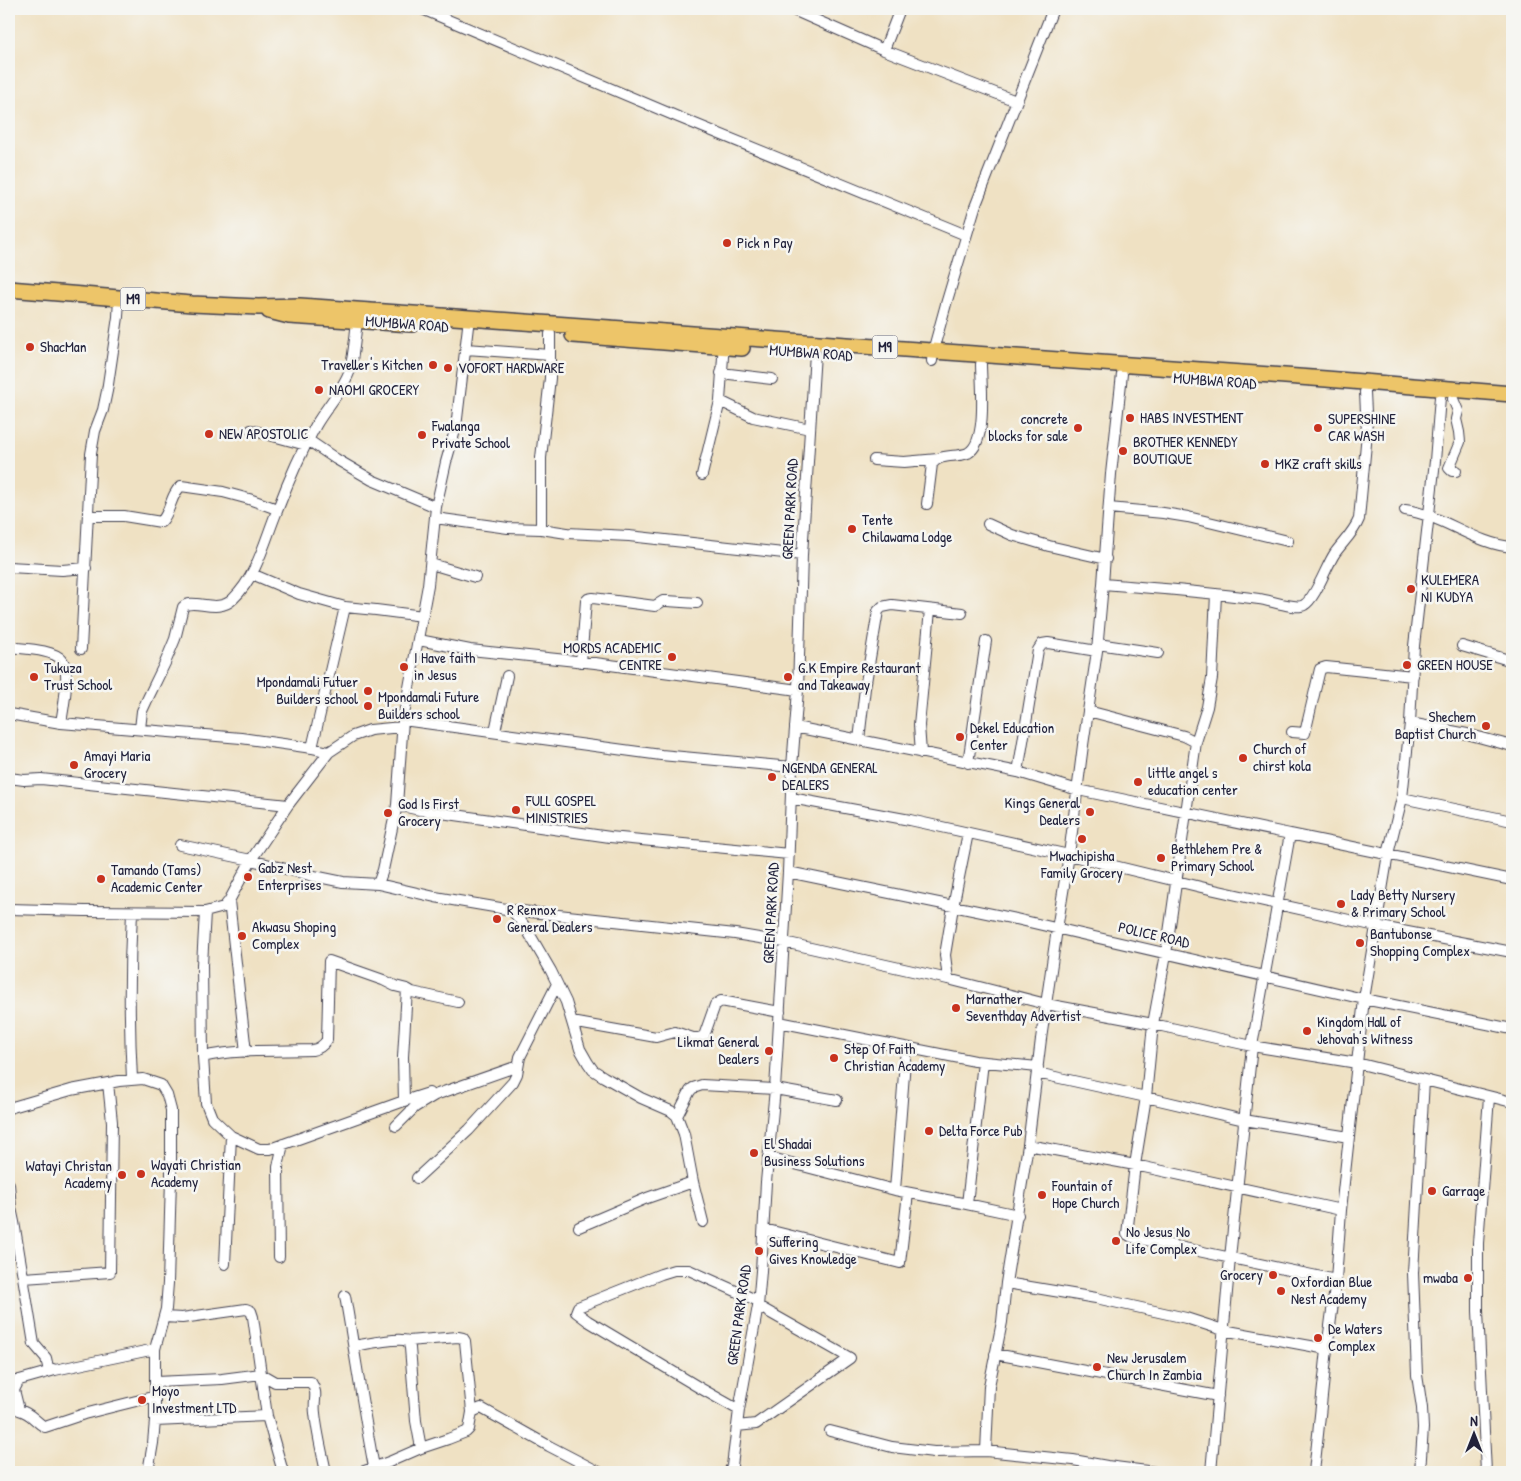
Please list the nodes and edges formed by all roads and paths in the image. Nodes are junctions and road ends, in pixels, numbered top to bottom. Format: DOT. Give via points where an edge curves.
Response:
graph roads {
  1 [pos="422,9"];
  2 [pos="790,9"];
  3 [pos="900,9"];
  4 [pos="1053,9"];
  5 [pos="884,50"];
  6 [pos="1016,101"];
  7 [pos="966,235"];
  8 [pos="9,289"];
  9 [pos="119,298"];
  10 [pos="258,307"];
  11 [pos="357,321"];
  12 [pos="469,323"];
  13 [pos="550,334"];
  14 [pos="724,342"];
  15 [pos="466,349"];
  16 [pos="816,353"];
  17 [pos="550,356"];
  18 [pos="933,356"];
  19 [pos="1024,362"];
  20 [pos="981,364"];
  21 [pos="722,373"];
  22 [pos="1122,374"];
  23 [pos="772,379"];
  24 [pos="1365,392"];
  25 [pos="1512,394"];
  26 [pos="1446,398"];
  27 [pos="720,400"];
  28 [pos="1512,402"];
  29 [pos="810,429"];
  30 [pos="251,430"];
  31 [pos="307,442"];
  32 [pos="938,459"];
  33 [pos="874,460"];
  34 [pos="1456,471"];
  35 [pos="702,475"];
  36 [pos="927,504"];
  37 [pos="436,507"];
  38 [pos="1109,508"];
  39 [pos="277,509"];
  40 [pos="1405,510"];
  41 [pos="89,516"];
  42 [pos="1428,516"];
  43 [pos="435,518"];
  44 [pos="988,524"];
  45 [pos="542,529"];
  46 [pos="1288,541"];
  47 [pos="1512,547"];
  48 [pos="802,555"];
  49 [pos="1106,559"];
  50 [pos="431,564"];
  51 [pos="9,567"];
  52 [pos="86,568"];
  53 [pos="252,574"];
  54 [pos="476,577"];
  55 [pos="1103,584"];
  56 [pos="1216,594"];
  57 [pos="697,603"];
  58 [pos="345,607"];
  59 [pos="930,610"];
  60 [pos="962,613"];
  61 [pos="423,616"];
  62 [pos="419,640"];
  63 [pos="986,641"];
  64 [pos="1462,646"];
  65 [pos="9,647"];
  66 [pos="1098,647"];
  67 [pos="81,649"];
  68 [pos="1158,653"];
  69 [pos="1512,661"];
  70 [pos="580,662"];
  71 [pos="508,676"];
  72 [pos="1413,676"];
  73 [pos="798,690"];
  74 [pos="1088,711"];
  75 [pos="9,714"];
  76 [pos="61,723"];
  77 [pos="403,723"];
  78 [pos="1410,723"];
  79 [pos="795,727"];
  80 [pos="140,729"];
  81 [pos="495,731"];
  82 [pos="1292,732"];
  83 [pos="859,740"];
  84 [pos="1196,742"];
  85 [pos="1512,746"];
  86 [pos="312,748"];
  87 [pos="329,752"];
  88 [pos="921,753"];
  89 [pos="968,762"];
  90 [pos="792,766"];
  91 [pos="1018,772"];
  92 [pos="9,778"];
  93 [pos="1078,790"];
  94 [pos="791,798"];
  95 [pos="1402,798"];
  96 [pos="288,806"];
  97 [pos="397,806"];
  98 [pos="1186,813"];
  99 [pos="1512,822"];
  100 [pos="968,833"];
  101 [pos="1290,834"];
  102 [pos="180,845"];
  103 [pos="789,854"];
  104 [pos="1388,854"];
  105 [pos="1070,855"];
  106 [pos="251,860"];
  107 [pos="788,872"];
  108 [pos="1512,880"];
  109 [pos="1177,881"];
  110 [pos="378,884"];
  111 [pos="229,901"];
  112 [pos="1277,903"];
  113 [pos="953,906"];
  114 [pos="9,909"];
  115 [pos="512,910"];
  116 [pos="132,912"];
  117 [pos="205,912"];
  118 [pos="1376,926"];
  119 [pos="1057,929"];
  120 [pos="784,942"];
  121 [pos="1512,952"];
  122 [pos="1166,954"];
  123 [pos="1264,976"];
  124 [pos="948,979"];
  125 [pos="557,984"];
  126 [pos="407,989"];
  127 [pos="1364,999"];
  128 [pos="458,1002"];
  129 [pos="1046,1004"];
  130 [pos="779,1017"];
  131 [pos="572,1022"];
  132 [pos="1153,1024"];
  133 [pos="1512,1029"];
  134 [pos="1252,1046"];
  135 [pos="906,1048"];
  136 [pos="246,1052"];
  137 [pos="203,1057"];
  138 [pos="983,1062"];
  139 [pos="1357,1063"];
  140 [pos="518,1066"];
  141 [pos="1037,1070"];
  142 [pos="469,1078"];
  143 [pos="132,1079"];
  144 [pos="1424,1081"];
  145 [pos="108,1083"];
  146 [pos="775,1089"];
  147 [pos="1146,1096"];
  148 [pos="1489,1098"];
  149 [pos="837,1100"];
  150 [pos="404,1101"];
  151 [pos="1512,1102"];
  152 [pos="9,1108"];
  153 [pos="677,1116"];
  154 [pos="1244,1120"];
  155 [pos="396,1126"];
  156 [pos="231,1136"];
  157 [pos="1348,1137"];
  158 [pos="283,1144"];
  159 [pos="1028,1145"];
  160 [pos="768,1158"];
  161 [pos="1135,1165"];
  162 [pos="417,1178"];
  163 [pos="693,1182"];
  164 [pos="9,1184"];
  165 [pos="1237,1188"];
  166 [pos="895,1190"];
  167 [pos="908,1193"];
  168 [pos="967,1204"];
  169 [pos="1341,1210"];
  170 [pos="1018,1215"];
  171 [pos="703,1222"];
  172 [pos="579,1227"];
  173 [pos="764,1229"];
  174 [pos="279,1257"];
  175 [pos="1230,1258"];
  176 [pos="225,1264"];
  177 [pos="24,1278"];
  178 [pos="1336,1280"];
  179 [pos="1006,1283"];
  180 [pos="345,1296"];
  181 [pos="758,1303"];
  182 [pos="164,1317"];
  183 [pos="1224,1330"];
  184 [pos="408,1342"];
  185 [pos="354,1346"];
  186 [pos="155,1349"];
  187 [pos="1327,1349"];
  188 [pos="995,1354"];
  189 [pos="55,1370"];
  190 [pos="261,1374"];
  191 [pos="14,1381"];
  192 [pos="156,1382"];
  193 [pos="156,1396"];
  194 [pos="1218,1396"];
  195 [pos="739,1410"];
  196 [pos="472,1412"];
  197 [pos="267,1416"];
  198 [pos="155,1421"];
  199 [pos="737,1426"];
  200 [pos="830,1431"];
  201 [pos="421,1448"];
  202 [pos="986,1451"];
  203 [pos="374,1467"];
  204 [pos="390,1467"];
  205 [pos="148,1472"];
  206 [pos="283,1472"];
  207 [pos="326,1472"];
  208 [pos="362,1472"];
  209 [pos="600,1472"];
  210 [pos="729,1472"];
  211 [pos="1155,1472"];
  212 [pos="1211,1472"];
  213 [pos="1314,1472"];
  214 [pos="1420,1472"];
  215 [pos="1486,1472"];
  1 -- 7 [label="street"];
  2 -- 5 [label="street"];
  3 -- 5 [label="street"];
  4 -- 6 [label="street"];
  5 -- 6 [label="street"];
  6 -- 7 [label="street"];
  7 -- 18 [label="street"];
  8 -- 9 [label="main road, MUMBWA ROAD / M9"];
  9 -- 10 [label="main road, MUMBWA ROAD / M9"];
  9 -- 41 [label="street" via="107,391 91,454"];
  10 -- 11 [label="main road, MUMBWA ROAD / M9" via="289,316"];
  10 -- 12 [label="main road, MUMBWA ROAD / M9" via="290,305"];
  11 -- 12 [label="main road, MUMBWA ROAD / M9"];
  11 -- 31 [label="street" via="350,370"];
  12 -- 13 [label="main road, MUMBWA ROAD / M9"];
  12 -- 14 [label="main road, MUMBWA ROAD / M9"];
  12 -- 15 [label="street"];
  13 -- 14 [label="main road, MUMBWA ROAD / M9"];
  13 -- 17 [label="street"];
  14 -- 16 [label="main road, MUMBWA ROAD / M9"];
  14 -- 18 [label="main road, MUMBWA ROAD / M9"];
  14 -- 21 [label="street"];
  15 -- 17 [label="street"];
  15 -- 37 [label="street" via="456,427"];
  16 -- 18 [label="main road, MUMBWA ROAD / M9"];
  16 -- 29 [label="street, GREEN PARK ROAD"];
  17 -- 45 [label="street" via="541,458"];
  18 -- 19 [label="main road, MUMBWA ROAD / M9"];
  18 -- 20 [label="main road, MUMBWA ROAD / M9"];
  19 -- 20 [label="main road, MUMBWA ROAD / M9"];
  19 -- 22 [label="main road, MUMBWA ROAD / M9"];
  19 -- 25 [label="main road, MUMBWA ROAD / M9" via="1326,379"];
  20 -- 32 [label="street" via="980,432 976,444 968,452"];
  21 -- 23 [label="street"];
  21 -- 27 [label="street"];
  22 -- 24 [label="main road, MUMBWA ROAD / M9" via="1283,386 1298,380"];
  22 -- 38 [label="street"];
  24 -- 26 [label="main road, MUMBWA ROAD / M9"];
  24 -- 56 [label="street" via="1367,433 1359,519 1334,554 1305,605 1294,607"];
  26 -- 28 [label="main road, MUMBWA ROAD / M9"];
  26 -- 34 [label="street" via="1458,411 1456,419 1460,442 1449,468"];
  26 -- 42 [label="street"];
  27 -- 29 [label="street" via="753,417"];
  27 -- 35 [label="street"];
  29 -- 48 [label="street, GREEN PARK ROAD"];
  30 -- 31 [label="street"];
  31 -- 37 [label="street" via="372,480"];
  31 -- 39 [label="street"];
  32 -- 33 [label="street"];
  32 -- 36 [label="street" via="932,464"];
  37 -- 43 [label="street"];
  38 -- 46 [label="street" via="1162,513"];
  38 -- 49 [label="street"];
  39 -- 41 [label="street" via="222,492 181,486 162,522 124,516"];
  39 -- 53 [label="street"];
  40 -- 42 [label="street"];
  41 -- 52 [label="street"];
  42 -- 47 [label="street" via="1484,540"];
  42 -- 72 [label="street"];
  43 -- 45 [label="street"];
  43 -- 50 [label="street"];
  44 -- 49 [label="street" via="1049,546"];
  45 -- 48 [label="street"];
  48 -- 73 [label="street, GREEN PARK ROAD"];
  49 -- 55 [label="street"];
  50 -- 54 [label="street"];
  50 -- 61 [label="street"];
  51 -- 52 [label="street"];
  52 -- 67 [label="street"];
  53 -- 58 [label="street" via="299,594"];
  53 -- 80 [label="street" via="232,600 223,605 190,604 184,607 166,663 142,711"];
  55 -- 56 [label="street"];
  55 -- 66 [label="street"];
  56 -- 84 [label="street" via="1212,678"];
  57 -- 70 [label="street" via="662,601 655,606 588,599"];
  58 -- 61 [label="street"];
  58 -- 86 [label="street"];
  59 -- 60 [label="street"];
  59 -- 83 [label="street" via="892,606 878,611"];
  59 -- 88 [label="street" via="919,725"];
  61 -- 62 [label="street"];
  62 -- 70 [label="street" via="470,650"];
  62 -- 77 [label="street"];
  63 -- 89 [label="street"];
  64 -- 69 [label="street"];
  65 -- 76 [label="street" via="54,654 63,660 66,669"];
  66 -- 68 [label="street"];
  66 -- 74 [label="street"];
  66 -- 91 [label="street" via="1048,643 1042,644 1038,650"];
  70 -- 73 [label="street"];
  71 -- 81 [label="street"];
  72 -- 78 [label="street"];
  72 -- 82 [label="street" via="1320,669 1305,733"];
  73 -- 79 [label="street, GREEN PARK ROAD"];
  74 -- 84 [label="street"];
  74 -- 93 [label="street"];
  75 -- 76 [label="street"];
  76 -- 80 [label="street"];
  77 -- 81 [label="street"];
  77 -- 87 [label="street" via="354,736"];
  77 -- 97 [label="street"];
  78 -- 85 [label="street"];
  78 -- 95 [label="street"];
  79 -- 83 [label="street"];
  79 -- 90 [label="street, GREEN PARK ROAD"];
  80 -- 86 [label="street"];
  81 -- 90 [label="street" via="661,755"];
  83 -- 88 [label="street"];
  84 -- 98 [label="street"];
  86 -- 87 [label="street"];
  87 -- 96 [label="street"];
  88 -- 89 [label="street"];
  89 -- 91 [label="street"];
  90 -- 94 [label="street, GREEN PARK ROAD"];
  91 -- 93 [label="street"];
  92 -- 96 [label="street"];
  93 -- 98 [label="street"];
  93 -- 105 [label="street"];
  94 -- 100 [label="street"];
  94 -- 103 [label="street, GREEN PARK ROAD"];
  95 -- 99 [label="street"];
  95 -- 104 [label="street"];
  96 -- 106 [label="street"];
  97 -- 103 [label="street" via="610,837"];
  97 -- 110 [label="street"];
  98 -- 101 [label="street"];
  98 -- 109 [label="street"];
  100 -- 105 [label="street"];
  100 -- 113 [label="street"];
  101 -- 104 [label="street"];
  101 -- 112 [label="street"];
  102 -- 106 [label="street"];
  103 -- 107 [label="street, GREEN PARK ROAD"];
  104 -- 108 [label="street"];
  104 -- 118 [label="street"];
  105 -- 109 [label="street"];
  105 -- 119 [label="street"];
  106 -- 110 [label="street" via="334,880"];
  106 -- 111 [label="street"];
  107 -- 113 [label="street, POLICE ROAD"];
  107 -- 120 [label="street, GREEN PARK ROAD"];
  109 -- 112 [label="street"];
  109 -- 122 [label="street"];
  110 -- 115 [label="street"];
  111 -- 117 [label="street"];
  111 -- 136 [label="street"];
  112 -- 118 [label="street"];
  112 -- 123 [label="street"];
  113 -- 119 [label="street, POLICE ROAD"];
  113 -- 124 [label="street" via="945,955"];
  114 -- 116 [label="street"];
  115 -- 120 [label="street"];
  115 -- 125 [label="street" via="526,928"];
  116 -- 117 [label="street"];
  116 -- 143 [label="street"];
  117 -- 137 [label="street"];
  118 -- 121 [label="street"];
  118 -- 127 [label="street"];
  119 -- 122 [label="street, POLICE ROAD"];
  119 -- 129 [label="street"];
  120 -- 124 [label="street"];
  120 -- 130 [label="street, GREEN PARK ROAD"];
  122 -- 123 [label="street, POLICE ROAD"];
  122 -- 132 [label="street"];
  123 -- 127 [label="street, POLICE ROAD"];
  123 -- 134 [label="street"];
  124 -- 129 [label="street"];
  125 -- 131 [label="street"];
  125 -- 140 [label="street"];
  126 -- 128 [label="street"];
  126 -- 136 [label="street" via="329,961 327,1040 324,1045 312,1050"];
  126 -- 150 [label="street"];
  127 -- 133 [label="street, POLICE ROAD"];
  127 -- 139 [label="street"];
  129 -- 132 [label="street"];
  129 -- 141 [label="street"];
  130 -- 131 [label="street" via="721,1001 715,1005 704,1036 699,1038 675,1032 656,1037"];
  130 -- 135 [label="street"];
  130 -- 146 [label="street, GREEN PARK ROAD"];
  131 -- 153 [label="street" via="580,1049 593,1070"];
  132 -- 134 [label="street"];
  132 -- 147 [label="street"];
  134 -- 139 [label="street"];
  134 -- 154 [label="street"];
  135 -- 138 [label="street"];
  135 -- 166 [label="street"];
  136 -- 137 [label="street"];
  137 -- 156 [label="street" via="207,1110"];
  138 -- 141 [label="street"];
  138 -- 168 [label="street"];
  139 -- 144 [label="street"];
  139 -- 157 [label="street"];
  140 -- 155 [label="street" via="435,1095 414,1107"];
  140 -- 162 [label="street" via="513,1082 469,1130"];
  141 -- 147 [label="street"];
  141 -- 159 [label="street"];
  142 -- 150 [label="street"];
  143 -- 145 [label="street"];
  143 -- 182 [label="street" via="161,1085 171,1110 172,1179"];
  144 -- 148 [label="street"];
  144 -- 214 [label="street" via="1413,1273 1417,1375 1423,1428"];
  145 -- 152 [label="street"];
  145 -- 177 [label="street" via="112,1122 110,1272"];
  146 -- 149 [label="street"];
  146 -- 153 [label="street" via="702,1085 690,1091"];
  146 -- 160 [label="street, GREEN PARK ROAD"];
  147 -- 154 [label="street"];
  147 -- 161 [label="street"];
  148 -- 151 [label="street"];
  148 -- 215 [label="street" via="1478,1243 1478,1319"];
  150 -- 158 [label="street"];
  153 -- 163 [label="street" via="684,1134"];
  154 -- 157 [label="street"];
  154 -- 165 [label="street"];
  156 -- 158 [label="street" via="259,1149"];
  156 -- 176 [label="street"];
  157 -- 169 [label="street"];
  158 -- 174 [label="street" via="278,1167"];
  159 -- 161 [label="street"];
  159 -- 170 [label="street"];
  160 -- 166 [label="street"];
  160 -- 173 [label="street, GREEN PARK ROAD"];
  161 -- 165 [label="street"];
  161 -- 175 [label="street" via="1127,1234"];
  163 -- 171 [label="street"];
  163 -- 172 [label="street"];
  164 -- 177 [label="street"];
  165 -- 169 [label="street"];
  165 -- 175 [label="street"];
  166 -- 167 [label="street"];
  167 -- 168 [label="street"];
  167 -- 173 [label="street" via="900,1262"];
  168 -- 170 [label="street"];
  169 -- 178 [label="street"];
  170 -- 179 [label="street"];
  173 -- 181 [label="street, GREEN PARK ROAD"];
  175 -- 178 [label="street"];
  175 -- 183 [label="street"];
  177 -- 189 [label="street" via="34,1344 46,1358 48,1367"];
  178 -- 187 [label="street"];
  179 -- 183 [label="street" via="1096,1298"];
  179 -- 188 [label="street"];
  180 -- 185 [label="street"];
  181 -- 195 [label="street, GREEN PARK ROAD"];
  181 -- 195 [label="street" via="689,1270 674,1270 583,1305 576,1312"];
  181 -- 199 [label="street" via="850,1358 756,1424"];
  182 -- 186 [label="street"];
  182 -- 190 [label="street" via="251,1311"];
  183 -- 187 [label="street"];
  183 -- 194 [label="street"];
  184 -- 185 [label="street" via="397,1340"];
  184 -- 196 [label="street" via="463,1338"];
  184 -- 201 [label="street"];
  185 -- 203 [label="street"];
  186 -- 189 [label="street"];
  186 -- 192 [label="street"];
  187 -- 213 [label="street"];
  188 -- 194 [label="street"];
  188 -- 202 [label="street" via="989,1386"];
  189 -- 191 [label="street"];
  190 -- 192 [label="street"];
  190 -- 197 [label="street"];
  190 -- 207 [label="street" via="275,1382 311,1382 316,1388 314,1411"];
  191 -- 193 [label="street" via="20,1410 34,1416 45,1427"];
  192 -- 193 [label="street"];
  193 -- 198 [label="street"];
  194 -- 212 [label="street"];
  195 -- 199 [label="street, GREEN PARK ROAD"];
  196 -- 201 [label="street" via="466,1432"];
  196 -- 209 [label="street" via="481,1408"];
  197 -- 198 [label="street"];
  197 -- 206 [label="street"];
  198 -- 205 [label="street"];
  199 -- 210 [label="street, GREEN PARK ROAD"];
  200 -- 202 [label="street" via="892,1447 934,1452"];
  201 -- 204 [label="street"];
  202 -- 211 [label="street"];
  203 -- 204 [label="street"];
  203 -- 208 [label="street"];
}
